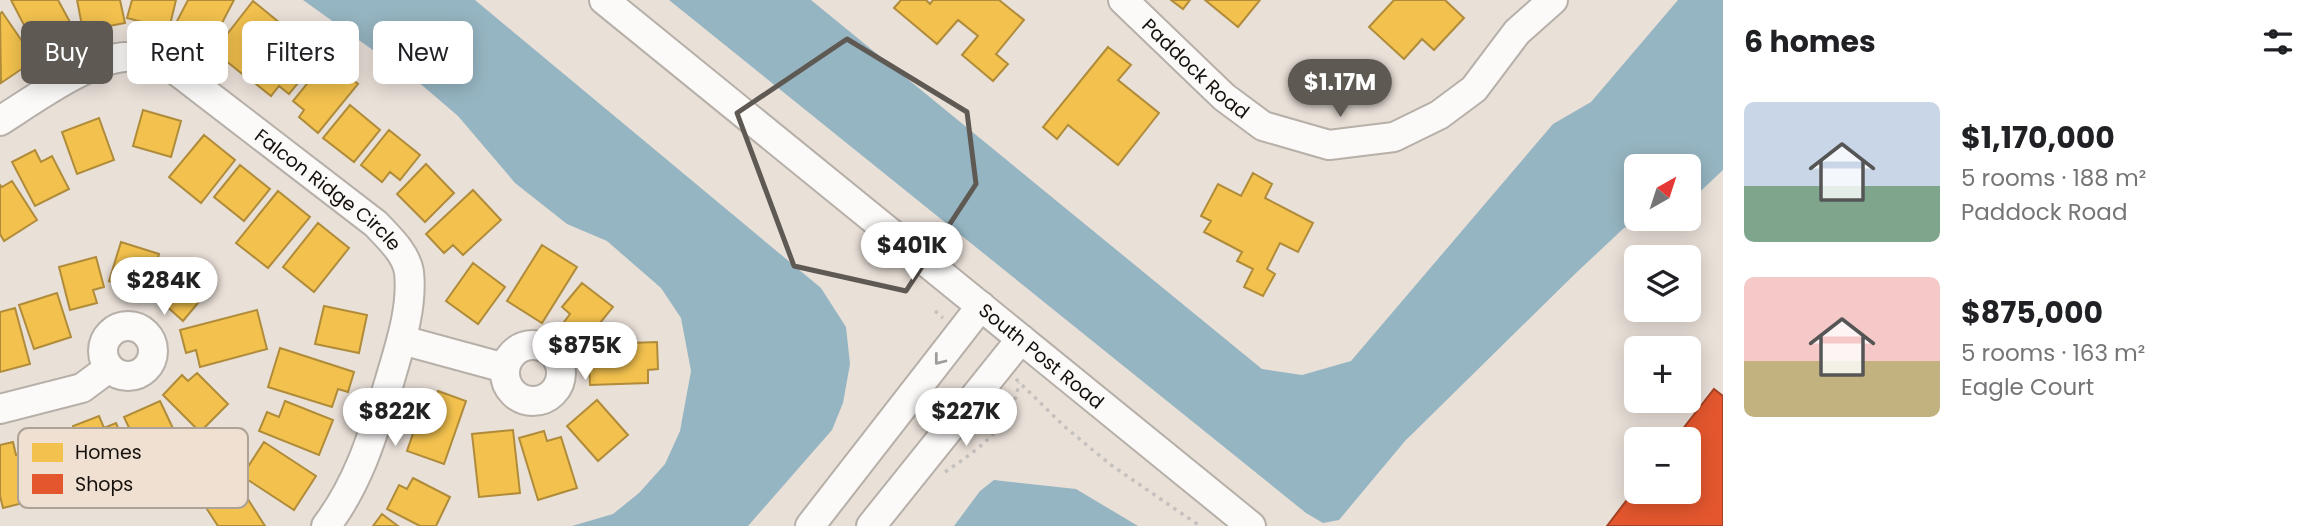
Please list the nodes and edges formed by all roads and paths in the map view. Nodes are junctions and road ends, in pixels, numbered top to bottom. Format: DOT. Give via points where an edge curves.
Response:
graph roads {
  1 [pos="604,0"];
  2 [pos="1123,0"];
  3 [pos="1553,0"];
  4 [pos="0,121"];
  5 [pos="981,306"];
  6 [pos="935,311"];
  7 [pos="960,332"];
  8 [pos="1021,339"];
  9 [pos="402,340"];
  10 [pos="109,368"];
  11 [pos="505,368"];
  12 [pos="1010,374"];
  13 [pos="0,409"];
  14 [pos="937,477"];
  15 [pos="326,526"];
  16 [pos="810,526"];
  17 [pos="872,526"];
  18 [pos="1200,526"];
  19 [pos="1251,526"];
  1 -- 5 [label="street, South Post Road"];
  2 -- 3 [label="street, Paddock Road" via="1224,97 1263,126 1329,145 1394,137 1439,115 1474,89 1517,32"];
  4 -- 9 [label="street, Falcon Ridge Circle" via="68,79 124,57 150,60 177,71 376,224 397,246 409,270"];
  5 -- 7 [label="street"];
  5 -- 8 [label="street, South Post Road"];
  6 -- 7 [label="path"];
  7 -- 16 [label="street, one-way"];
  8 -- 12 [label="street"];
  8 -- 19 [label="street, South Post Road"];
  9 -- 11 [label="street"];
  9 -- 15 [label="street, Falcon Ridge Circle" via="368,452"];
  10 -- 13 [label="street" via="82,388"];
  12 -- 14 [label="path" via="1017,396 992,437"];
  12 -- 17 [label="street"];
  12 -- 18 [label="path" via="1111,465"];
}
